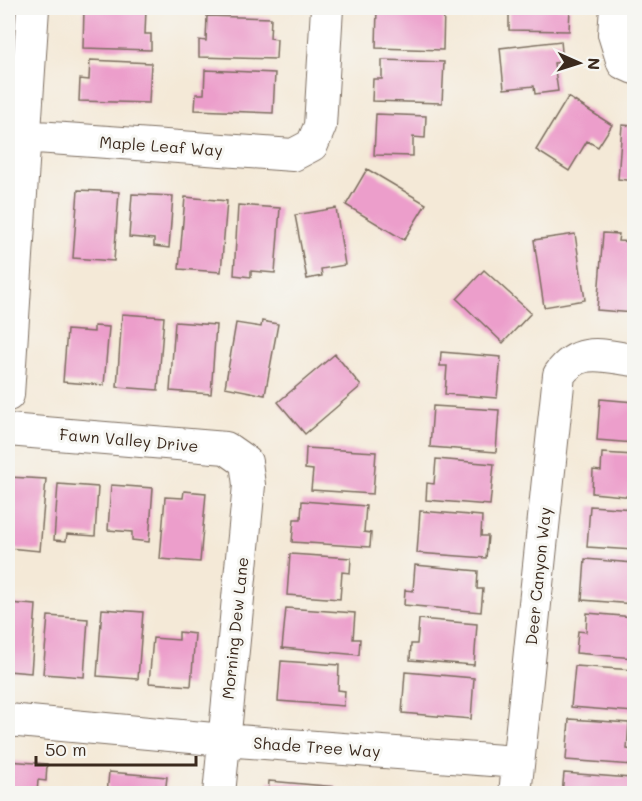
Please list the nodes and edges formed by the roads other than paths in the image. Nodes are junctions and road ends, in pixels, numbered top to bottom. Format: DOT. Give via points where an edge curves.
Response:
graph roads {
  1 [pos="33,8"];
  2 [pos="327,8"];
  3 [pos="616,8"];
  4 [pos="629,65"];
  5 [pos="16,135"];
  6 [pos="634,360"];
  7 [pos="8,396"];
  8 [pos="8,430"];
  9 [pos="246,462"];
  10 [pos="8,720"];
  11 [pos="224,740"];
  12 [pos="518,762"];
  13 [pos="219,794"];
  14 [pos="515,794"];
  1 -- 5 [label="street"];
  2 -- 5 [label="street, Maple Leaf Way" via="320,126 312,145 293,155"];
  3 -- 4 [label="street" via="614,34"];
  5 -- 7 [label="street"];
  6 -- 12 [label="street, Deer Canyon Way" via="587,354 569,361 559,375"];
  8 -- 9 [label="street, Fawn Valley Drive" via="226,448"];
  9 -- 11 [label="street, Morning Dew Lane" via="249,485"];
  10 -- 11 [label="street, Shade Tree Way"];
  11 -- 12 [label="street, Shade Tree Way"];
  11 -- 13 [label="street, Morning Dew Lane"];
  12 -- 14 [label="street, Deer Canyon Way"];
}
